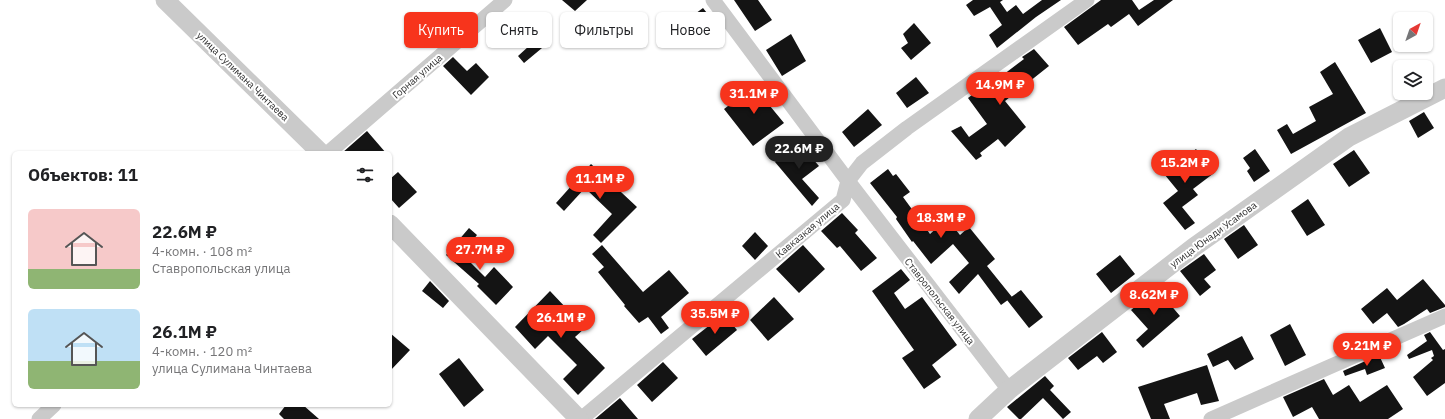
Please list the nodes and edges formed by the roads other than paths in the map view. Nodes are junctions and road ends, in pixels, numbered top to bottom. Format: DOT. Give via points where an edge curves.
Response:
graph roads {
  1 [pos="165,0"];
  2 [pos="505,0"];
  3 [pos="713,0"];
  4 [pos="1087,0"];
  5 [pos="1445,88"];
  6 [pos="319,151"];
  7 [pos="330,151"];
  8 [pos="848,181"];
  9 [pos="392,226"];
  10 [pos="1445,316"];
  11 [pos="1009,390"];
  12 [pos="52,407"];
  13 [pos="39,419"];
  14 [pos="580,419"];
  15 [pos="978,419"];
  16 [pos="1211,419"];
  1 -- 6 [label="street, улица Сулимана Чинтаева"];
  2 -- 7 [label="street, Горная улица"];
  3 -- 8 [label="street, Ставропольская улица"];
  4 -- 8 [label="street, Кавказкая улица" via="907,128 862,163"];
  5 -- 11 [label="street, улица Юнади Усамова" via="1349,137 1194,247"];
  8 -- 11 [label="street, Ставропольская улица"];
  8 -- 14 [label="street, Кавказкая улица" via="843,200"];
  9 -- 14 [label="street"];
  10 -- 16 [label="street"];
  11 -- 15 [label="street, улица Юнади Усамова"];
  12 -- 13 [label="street"];
}
